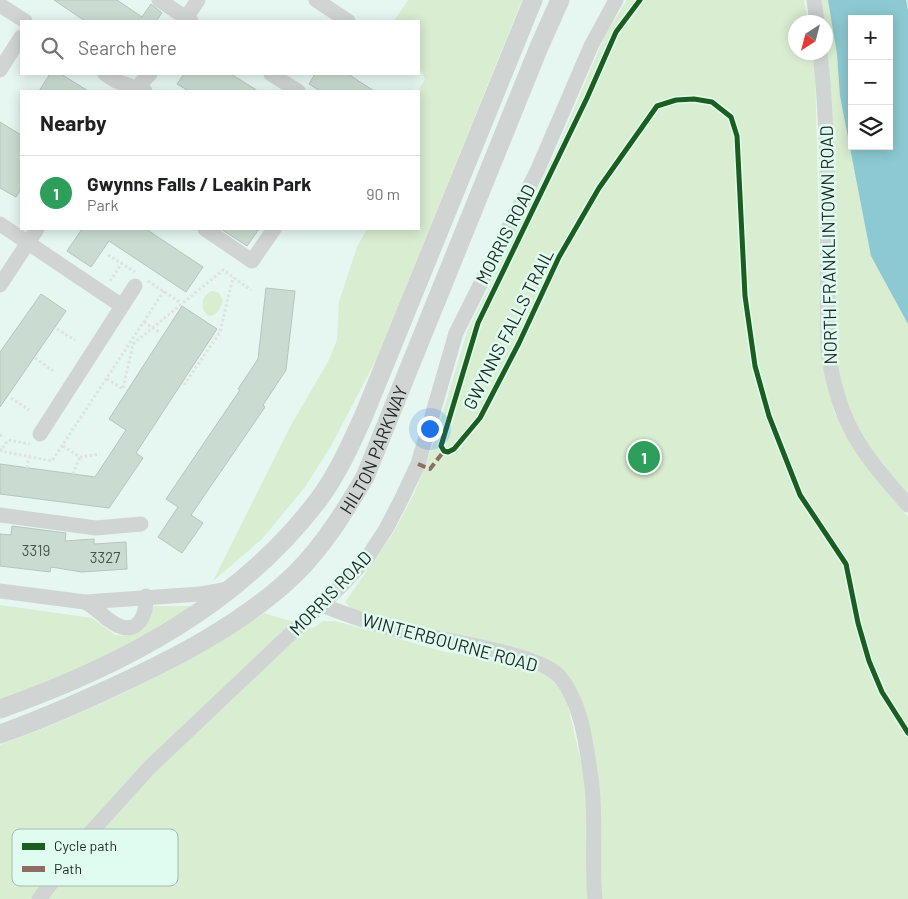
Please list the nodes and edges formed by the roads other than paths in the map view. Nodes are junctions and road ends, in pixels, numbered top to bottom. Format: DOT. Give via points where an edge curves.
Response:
graph roads {
  1 [pos="159,0"];
  2 [pos="198,0"];
  3 [pos="316,0"];
  4 [pos="533,0"];
  5 [pos="560,0"];
  6 [pos="616,0"];
  7 [pos="814,0"];
  8 [pos="0,5"];
  9 [pos="816,15"];
  10 [pos="23,20"];
  11 [pos="187,20"];
  12 [pos="346,20"];
  13 [pos="20,39"];
  14 [pos="821,60"];
  15 [pos="0,70"];
  16 [pos="107,75"];
  17 [pos="149,75"];
  18 [pos="273,75"];
  19 [pos="138,90"];
  20 [pos="296,90"];
  21 [pos="0,224"];
  22 [pos="36,230"];
  23 [pos="207,230"];
  24 [pos="273,230"];
  25 [pos="27,242"];
  26 [pos="0,285"];
  27 [pos="135,286"];
  28 [pos="122,306"];
  29 [pos="35,439"];
  30 [pos="908,505"];
  31 [pos="0,515"];
  32 [pos="141,524"];
  33 [pos="234,588"];
  34 [pos="0,591"];
  35 [pos="146,596"];
  36 [pos="85,602"];
  37 [pos="321,605"];
  38 [pos="0,709"];
  39 [pos="0,734"];
  40 [pos="94,829"];
  41 [pos="48,886"];
  42 [pos="38,899"];
  43 [pos="594,899"];
  1 -- 11 [label="street"];
  2 -- 11 [label="street"];
  3 -- 12 [label="street"];
  4 -- 33 [label="main road, HILTON PARKWAY" via="364,415 340,465 320,498 278,548"];
  5 -- 39 [label="main road, HILTON PARKWAY" via="365,477 343,516 315,553 270,595 191,648 80,702"];
  6 -- 37 [label="street, MORRIS ROAD" via="591,46 534,177 456,333 418,464 402,498 367,558"];
  7 -- 9 [label="street"];
  8 -- 10 [label="street"];
  13 -- 15 [label="street"];
  14 -- 30 [label="street, NORTH FRANKLINTOWN ROAD" via="831,374 836,396 854,438"];
  16 -- 19 [label="street"];
  17 -- 19 [label="street"];
  18 -- 20 [label="street"];
  21 -- 25 [label="street"];
  22 -- 25 [label="street"];
  23 -- 24 [label="street" via="252,261"];
  25 -- 26 [label="street"];
  25 -- 28 [label="street"];
  27 -- 28 [label="street"];
  28 -- 29 [label="street"];
  31 -- 32 [label="street" via="96,528"];
  33 -- 35 [label="street" via="200,594"];
  33 -- 38 [label="main road, HILTON PARKWAY" via="186,622 130,654"];
  34 -- 36 [label="street"];
  35 -- 36 [label="street"];
  35 -- 36 [label="street" via="144,618 132,627 123,628"];
  37 -- 40 [label="street, MORRIS ROAD" via="150,767"];
  37 -- 43 [label="street, WINTERBOURNE ROAD" via="395,630 513,655 539,663 558,675 570,691 579,715 591,779"];
  41 -- 42 [label="street, MORRIS ROAD"];
}
